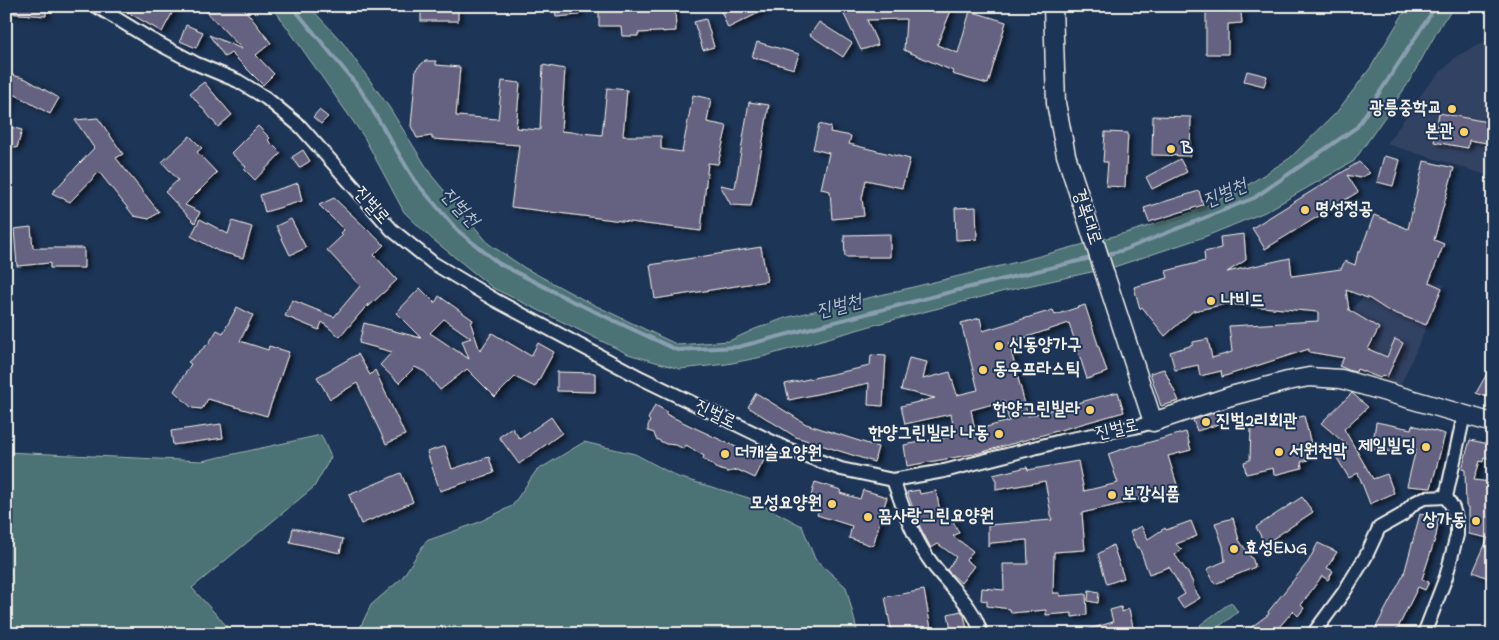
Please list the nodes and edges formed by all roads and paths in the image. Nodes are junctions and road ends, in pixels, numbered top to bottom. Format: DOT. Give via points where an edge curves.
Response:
graph roads {
  1 [pos="96,6"];
  2 [pos="1054,6"];
  3 [pos="1464,415"];
  4 [pos="1153,422"];
  5 [pos="1493,423"];
  6 [pos="893,480"];
  7 [pos="1446,498"];
  8 [pos="981,634"];
  9 [pos="1313,634"];
  10 [pos="1424,634"];
  1 -- 6 [label="street, 진벌로" via="150,39 266,98 300,127 392,230 433,263 495,300 649,382 785,448 841,470"];
  2 -- 4 [label="street, 경복대로" via="1060,130"];
  3 -- 4 [label="street, 진벌로" via="1341,379 1309,377 1231,396"];
  3 -- 5 [label="street, 진벌로"];
  3 -- 7 [label="street"];
  4 -- 6 [label="street, 진벌로"];
  6 -- 8 [label="street" via="914,535 928,559 970,608"];
  7 -- 9 [label="street" via="1424,498 1379,528 1344,592"];
  7 -- 10 [label="street" via="1453,508 1457,535 1446,577"];
}
